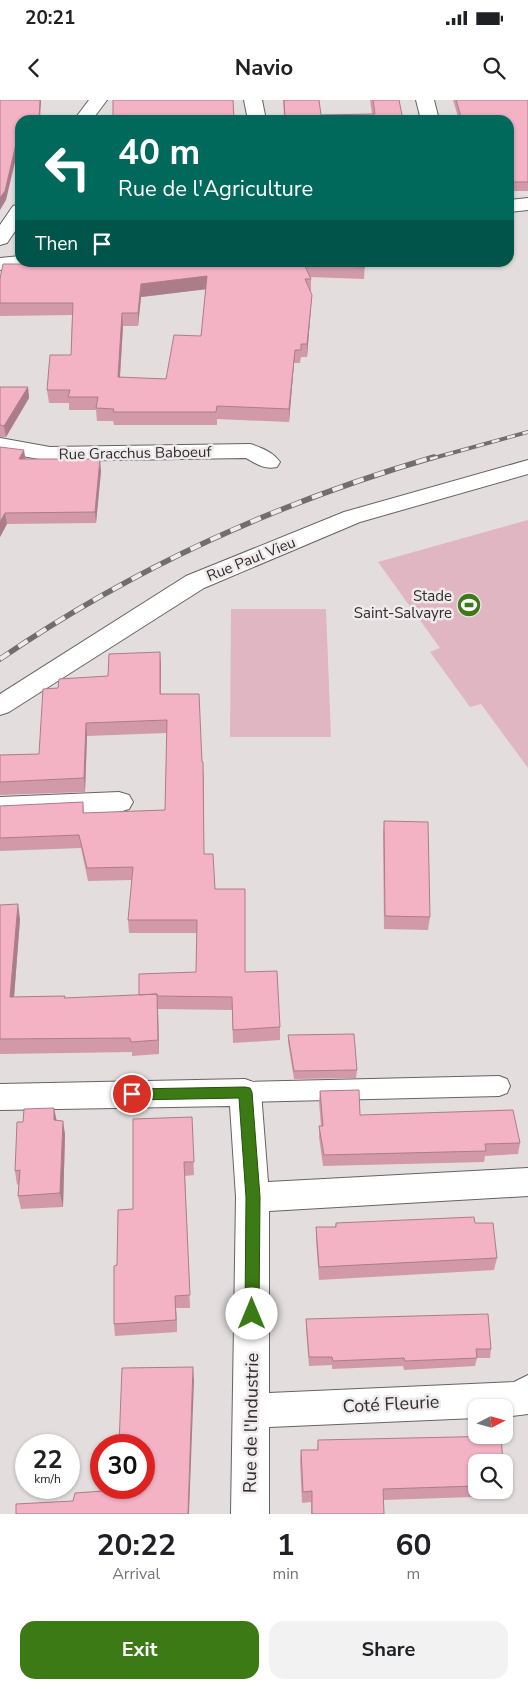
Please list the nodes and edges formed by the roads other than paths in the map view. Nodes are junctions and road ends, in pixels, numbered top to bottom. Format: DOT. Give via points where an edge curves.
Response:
graph roads {
  1 [pos="98,100"];
  2 [pos="253,100"];
  3 [pos="425,100"];
  4 [pos="87,115"];
  5 [pos="257,115"];
  6 [pos="429,115"];
  7 [pos="528,204"];
  8 [pos="514,205"];
  9 [pos="15,217"];
  10 [pos="0,239"];
  11 [pos="15,262"];
  12 [pos="0,264"];
  13 [pos="0,445"];
  14 [pos="269,462"];
  15 [pos="528,467"];
  16 [pos="0,706"];
  17 [pos="119,802"];
  18 [pos="0,807"];
  19 [pos="499,1086"];
  20 [pos="245,1092"];
  21 [pos="0,1097"];
  22 [pos="528,1182"];
  23 [pos="253,1197"];
  24 [pos="528,1392"];
  25 [pos="251,1411"];
  26 [pos="250,1514"];
  1 -- 4 [label="street"];
  2 -- 5 [label="street"];
  3 -- 6 [label="street"];
  7 -- 8 [label="street"];
  9 -- 10 [label="street"];
  11 -- 12 [label="street"];
  13 -- 14 [label="street, Rue Gracchus Baboeuf" via="50,454 250,451"];
  15 -- 16 [label="street, Rue Paul Vieu" via="352,517 195,582"];
  17 -- 18 [label="street"];
  19 -- 20 [label="lane"];
  20 -- 21 [label="street"];
  20 -- 23 [label="street, Rue de l'Industrie"];
  22 -- 23 [label="street"];
  23 -- 25 [label="street, Rue de l'Industrie"];
  24 -- 25 [label="street, Coté Fleurie" via="523,1399"];
  25 -- 26 [label="street, Rue de l'Industrie"];
}
